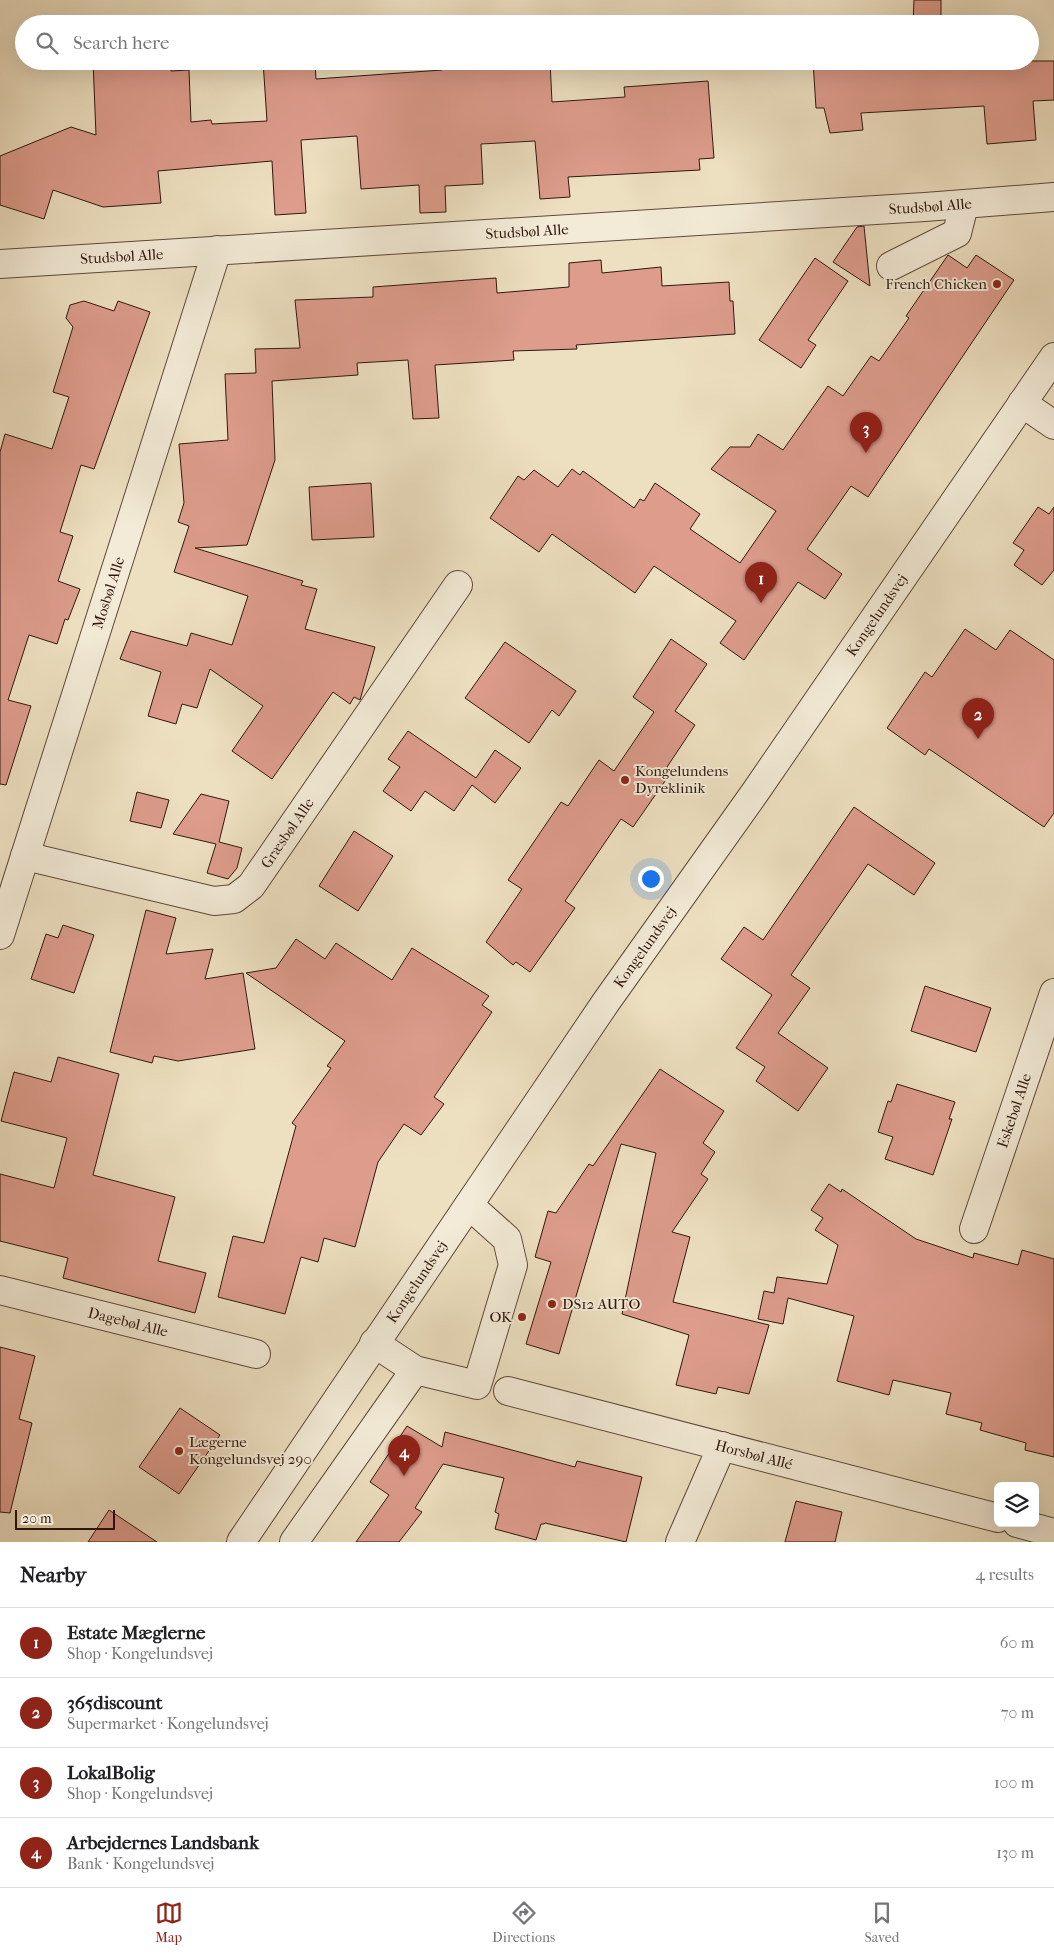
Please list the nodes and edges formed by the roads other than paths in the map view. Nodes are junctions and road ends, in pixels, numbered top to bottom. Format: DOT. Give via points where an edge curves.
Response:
graph roads {
  1 [pos="1054,197"];
  2 [pos="964,205"];
  3 [pos="217,250"];
  4 [pos="0,264"];
  5 [pos="891,266"];
  6 [pos="1054,357"];
  7 [pos="1022,403"];
  8 [pos="1054,425"];
  9 [pos="458,585"];
  10 [pos="25,856"];
  11 [pos="0,935"];
  12 [pos="1054,993"];
  13 [pos="469,1205"];
  14 [pos="974,1229"];
  15 [pos="0,1290"];
  16 [pos="374,1343"];
  17 [pos="256,1354"];
  18 [pos="415,1370"];
  19 [pos="508,1391"];
  20 [pos="722,1446"];
  21 [pos="994,1517"];
  22 [pos="1032,1527"];
  23 [pos="1054,1533"];
  24 [pos="241,1542"];
  25 [pos="294,1542"];
  26 [pos="680,1542"];
  1 -- 2 [label="street, Studsbøl Alle"];
  2 -- 3 [label="street, Studsbøl Alle"];
  2 -- 5 [label="street" via="957,233"];
  3 -- 4 [label="street, Studsbøl Alle"];
  3 -- 10 [label="street, Mosbøl Alle"];
  6 -- 7 [label="street, Kongelundsvej"];
  7 -- 8 [label="street"];
  7 -- 13 [label="street, Kongelundsvej"];
  9 -- 10 [label="street, Græsbøl Alle" via="251,886 234,899 214,901"];
  10 -- 11 [label="street, Mosbøl Alle"];
  12 -- 14 [label="street, Eskebøl Alle"];
  13 -- 16 [label="street, Kongelundsvej"];
  13 -- 18 [label="street" via="507,1239 513,1265 477,1385"];
  15 -- 17 [label="street, Dagebøl Alle"];
  16 -- 18 [label="street"];
  16 -- 24 [label="street, Kongelundsvej"];
  18 -- 25 [label="street"];
  19 -- 20 [label="street, Horsbøl Allé"];
  20 -- 21 [label="street, Horsbøl Allé"];
  20 -- 26 [label="street"];
  22 -- 23 [label="street"];
}
